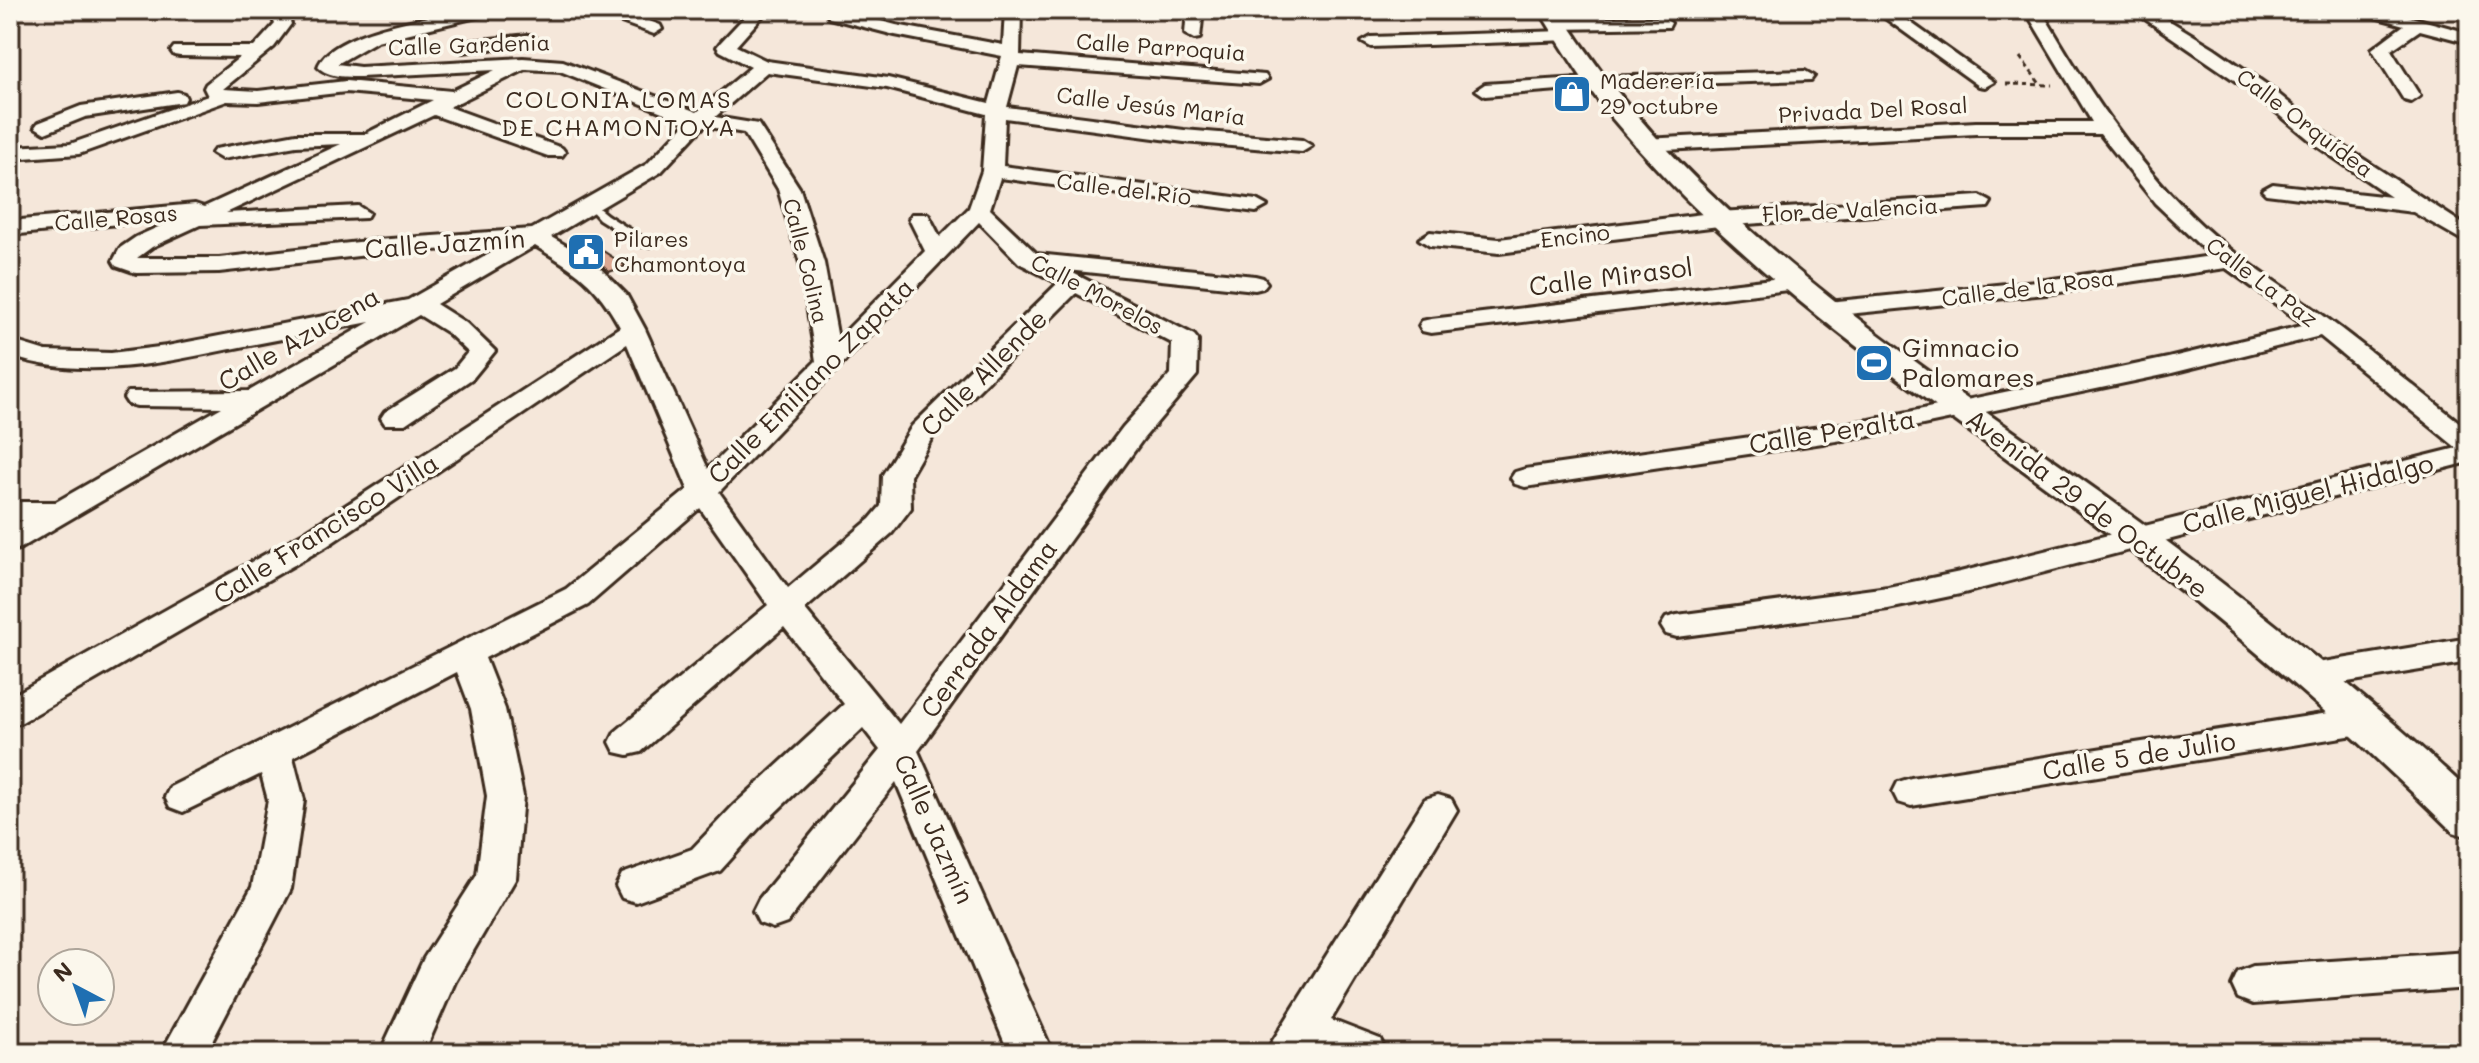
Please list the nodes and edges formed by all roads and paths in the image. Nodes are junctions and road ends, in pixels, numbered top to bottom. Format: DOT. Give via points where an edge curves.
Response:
graph roads {
  1 [pos="323,10"];
  2 [pos="487,10"];
  3 [pos="630,10"];
  4 [pos="760,10"];
  5 [pos="1013,10"];
  6 [pos="1195,10"];
  7 [pos="1882,10"];
  8 [pos="2033,10"];
  9 [pos="2366,10"];
  10 [pos="278,12"];
  11 [pos="835,14"];
  12 [pos="2144,14"];
  13 [pos="2178,14"];
  14 [pos="2402,15"];
  15 [pos="2453,15"];
  16 [pos="1557,23"];
  17 [pos="1663,23"];
  18 [pos="654,29"];
  19 [pos="1194,34"];
  20 [pos="2469,38"];
  21 [pos="528,40"];
  22 [pos="1371,42"];
  23 [pos="180,51"];
  24 [pos="258,52"];
  25 [pos="1011,56"];
  26 [pos="2020,57"];
  27 [pos="523,63"];
  28 [pos="763,66"];
  29 [pos="327,67"];
  30 [pos="1805,76"];
  31 [pos="1259,79"];
  32 [pos="1596,82"];
  33 [pos="1985,82"];
  34 [pos="267,85"];
  35 [pos="2040,85"];
  36 [pos="2076,86"];
  37 [pos="1485,90"];
  38 [pos="220,95"];
  39 [pos="2411,96"];
  40 [pos="455,97"];
  41 [pos="433,108"];
  42 [pos="996,111"];
  43 [pos="699,120"];
  44 [pos="45,127"];
  45 [pos="2104,128"];
  46 [pos="372,138"];
  47 [pos="1645,145"];
  48 [pos="1302,146"];
  49 [pos="555,152"];
  50 [pos="10,153"];
  51 [pos="222,153"];
  52 [pos="992,171"];
  53 [pos="2273,190"];
  54 [pos="1980,202"];
  55 [pos="591,205"];
  56 [pos="1256,206"];
  57 [pos="2418,206"];
  58 [pos="222,208"];
  59 [pos="979,210"];
  60 [pos="358,213"];
  61 [pos="920,219"];
  62 [pos="1719,219"];
  63 [pos="193,220"];
  64 [pos="10,228"];
  65 [pos="534,236"];
  66 [pos="2469,237"];
  67 [pos="1430,239"];
  68 [pos="646,244"];
  69 [pos="937,252"];
  70 [pos="1027,258"];
  71 [pos="2227,261"];
  72 [pos="1072,283"];
  73 [pos="1255,283"];
  74 [pos="1797,283"];
  75 [pos="420,305"];
  76 [pos="1828,309"];
  77 [pos="1431,326"];
  78 [pos="2324,328"];
  79 [pos="633,329"];
  80 [pos="1185,340"];
  81 [pos="10,348"];
  82 [pos="829,362"];
  83 [pos="137,398"];
  84 [pos="252,399"];
  85 [pos="1960,410"];
  86 [pos="395,418"];
  87 [pos="2469,444"];
  88 [pos="2469,454"];
  89 [pos="1525,478"];
  90 [pos="703,491"];
  91 [pos="10,511"];
  92 [pos="63,511"];
  93 [pos="2136,536"];
  94 [pos="10,541"];
  95 [pos="784,605"];
  96 [pos="1677,626"];
  97 [pos="2469,650"];
  98 [pos="467,655"];
  99 [pos="2311,676"];
  100 [pos="865,705"];
  101 [pos="10,713"];
  102 [pos="2367,720"];
  103 [pos="628,742"];
  104 [pos="900,750"];
  105 [pos="274,753"];
  106 [pos="1911,792"];
  107 [pos="183,797"];
  108 [pos="1438,810"];
  109 [pos="2469,819"];
  110 [pos="636,886"];
  111 [pos="773,911"];
  112 [pos="2469,970"];
  113 [pos="2253,985"];
  114 [pos="1294,1041"];
  115 [pos="183,1053"];
  116 [pos="402,1053"];
  117 [pos="1031,1053"];
  118 [pos="1365,1053"];
  1 -- 10 [label="street"];
  2 -- 29 [label="street" via="371,37 330,58"];
  3 -- 18 [label="street" via="619,17"];
  4 -- 28 [label="street, Calle Jesús María" via="726,47"];
  5 -- 25 [label="street, Calle Emiliano Zapata"];
  6 -- 19 [label="street"];
  7 -- 33 [label="street"];
  8 -- 36 [label="street, Calle La Paz"];
  9 -- 14 [label="street"];
  10 -- 24 [label="street" via="283,24"];
  11 -- 25 [label="street, Calle Parroquia"];
  12 -- 13 [label="street"];
  12 -- 57 [label="street, Calle Orquídea" via="2208,52"];
  14 -- 15 [label="street"];
  14 -- 20 [label="street"];
  14 -- 39 [label="street" via="2381,49"];
  16 -- 17 [label="street"];
  16 -- 22 [label="street"];
  16 -- 32 [label="street, Avenida 29 de Octubre"];
  21 -- 29 [label="street" via="375,56"];
  23 -- 24 [label="street"];
  24 -- 38 [label="street" via="213,88"];
  25 -- 31 [label="street, Calle Parroquia"];
  25 -- 42 [label="street, Calle Emiliano Zapata"];
  26 -- 35 [label="path"];
  27 -- 29 [label="street, Calle Gardenia" via="360,72"];
  27 -- 40 [label="street, Calle Jazmín"];
  27 -- 43 [label="street, Calle Gardenia" via="563,66"];
  28 -- 42 [label="street, Calle Jesús María" via="888,83"];
  28 -- 43 [label="street, Calle Azucena"];
  29 -- 34 [label="street"];
  30 -- 32 [label="street"];
  32 -- 37 [label="street"];
  32 -- 47 [label="street, Avenida 29 de Octubre"];
  33 -- 35 [label="path"];
  35 -- 36 [label="path"];
  36 -- 45 [label="street, Calle La Paz"];
  38 -- 40 [label="street" via="246,98 349,86"];
  38 -- 44 [label="street" via="81,112"];
  38 -- 50 [label="street" via="72,150"];
  40 -- 41 [label="street, Calle Jazmín"];
  41 -- 46 [label="street, Calle Jazmín"];
  41 -- 49 [label="street"];
  42 -- 48 [label="street, Calle Jesús María"];
  42 -- 52 [label="street, Calle Emiliano Zapata"];
  43 -- 55 [label="street, Calle Azucena" via="654,168"];
  43 -- 82 [label="street, Calle Colina" via="751,128 789,189 812,263"];
  45 -- 47 [label="street, Privada Del Rosal" via="1976,128"];
  45 -- 71 [label="street, Calle La Paz" via="2184,222"];
  46 -- 51 [label="street" via="296,140"];
  46 -- 58 [label="street, Calle Jazmín"];
  47 -- 62 [label="street, Avenida 29 de Octubre"];
  52 -- 56 [label="street, Calle del Río"];
  52 -- 59 [label="street, Calle Emiliano Zapata"];
  53 -- 57 [label="street"];
  54 -- 62 [label="street, Flor de Valencia"];
  55 -- 65 [label="street, Calle Azucena"];
  55 -- 68 [label="lane"];
  57 -- 66 [label="street, Calle Orquídea"];
  58 -- 63 [label="street, Calle Jazmín"];
  58 -- 64 [label="street, Calle Rosas"];
  59 -- 69 [label="street, Calle Emiliano Zapata"];
  59 -- 70 [label="street, Calle Morelos"];
  60 -- 63 [label="street"];
  61 -- 69 [label="street"];
  62 -- 67 [label="street, Encino" via="1499,246"];
  62 -- 74 [label="street, Avenida 29 de Octubre"];
  63 -- 65 [label="street, Calle Jazmín" via="144,242 124,261 136,266 219,265"];
  65 -- 75 [label="street, Calle Azucena"];
  65 -- 79 [label="street, Calle Jazmín" via="585,266 614,294"];
  69 -- 82 [label="street, Calle Emiliano Zapata"];
  70 -- 72 [label="street, Calle Morelos"];
  70 -- 73 [label="street"];
  71 -- 76 [label="street, Calle de la Rosa" via="2046,287"];
  71 -- 78 [label="street, Calle La Paz"];
  72 -- 80 [label="street, Calle Morelos"];
  72 -- 95 [label="street, Calle Allende" via="922,432 896,476 896,508 881,526"];
  74 -- 76 [label="street, Avenida 29 de Octubre"];
  74 -- 77 [label="street, Calle Mirasol"];
  75 -- 81 [label="street" via="111,361 44,359"];
  75 -- 84 [label="street, Calle Azucena"];
  75 -- 86 [label="street" via="482,351 464,373"];
  76 -- 85 [label="street, Avenida 29 de Octubre"];
  78 -- 85 [label="street, Calle Peralta"];
  78 -- 87 [label="street, Calle La Paz"];
  79 -- 90 [label="street, Calle Jazmín"];
  79 -- 101 [label="street, Calle Francisco Villa" via="316,539"];
  80 -- 104 [label="street, Cerrada Aldama" via="1184,375 1133,433"];
  82 -- 90 [label="street, Calle Emiliano Zapata"];
  83 -- 84 [label="street"];
  84 -- 92 [label="street, Calle Azucena"];
  85 -- 89 [label="street, Calle Peralta"];
  85 -- 93 [label="street, Avenida 29 de Octubre"];
  88 -- 93 [label="street, Calle Miguel Hidalgo"];
  90 -- 95 [label="street, Calle Jazmín"];
  90 -- 98 [label="street, Calle Emiliano Zapata" via="577,597"];
  91 -- 92 [label="street"];
  92 -- 94 [label="street, Calle Azucena"];
  93 -- 96 [label="street, Calle Miguel Hidalgo" via="1888,598"];
  93 -- 99 [label="street, Avenida 29 de Octubre"];
  95 -- 100 [label="street, Calle Jazmín"];
  95 -- 103 [label="street, Calle Allende"];
  97 -- 99 [label="street"];
  98 -- 105 [label="street, Calle Emiliano Zapata"];
  98 -- 116 [label="street" via="488,709 505,796 496,878 439,971"];
  99 -- 102 [label="street, Avenida 29 de Octubre"];
  100 -- 104 [label="street, Calle Jazmín"];
  100 -- 110 [label="street" via="706,860"];
  102 -- 106 [label="street, Calle 5 de Julio"];
  102 -- 109 [label="street, Avenida 29 de Octubre"];
  104 -- 111 [label="street, Cerrada Aldama"];
  104 -- 117 [label="street, Calle Jazmín"];
  105 -- 107 [label="street, Calle Emiliano Zapata"];
  105 -- 115 [label="street" via="286,800 271,889"];
  108 -- 114 [label="street"];
  112 -- 113 [label="street"];
  114 -- 118 [label="street"];
}
